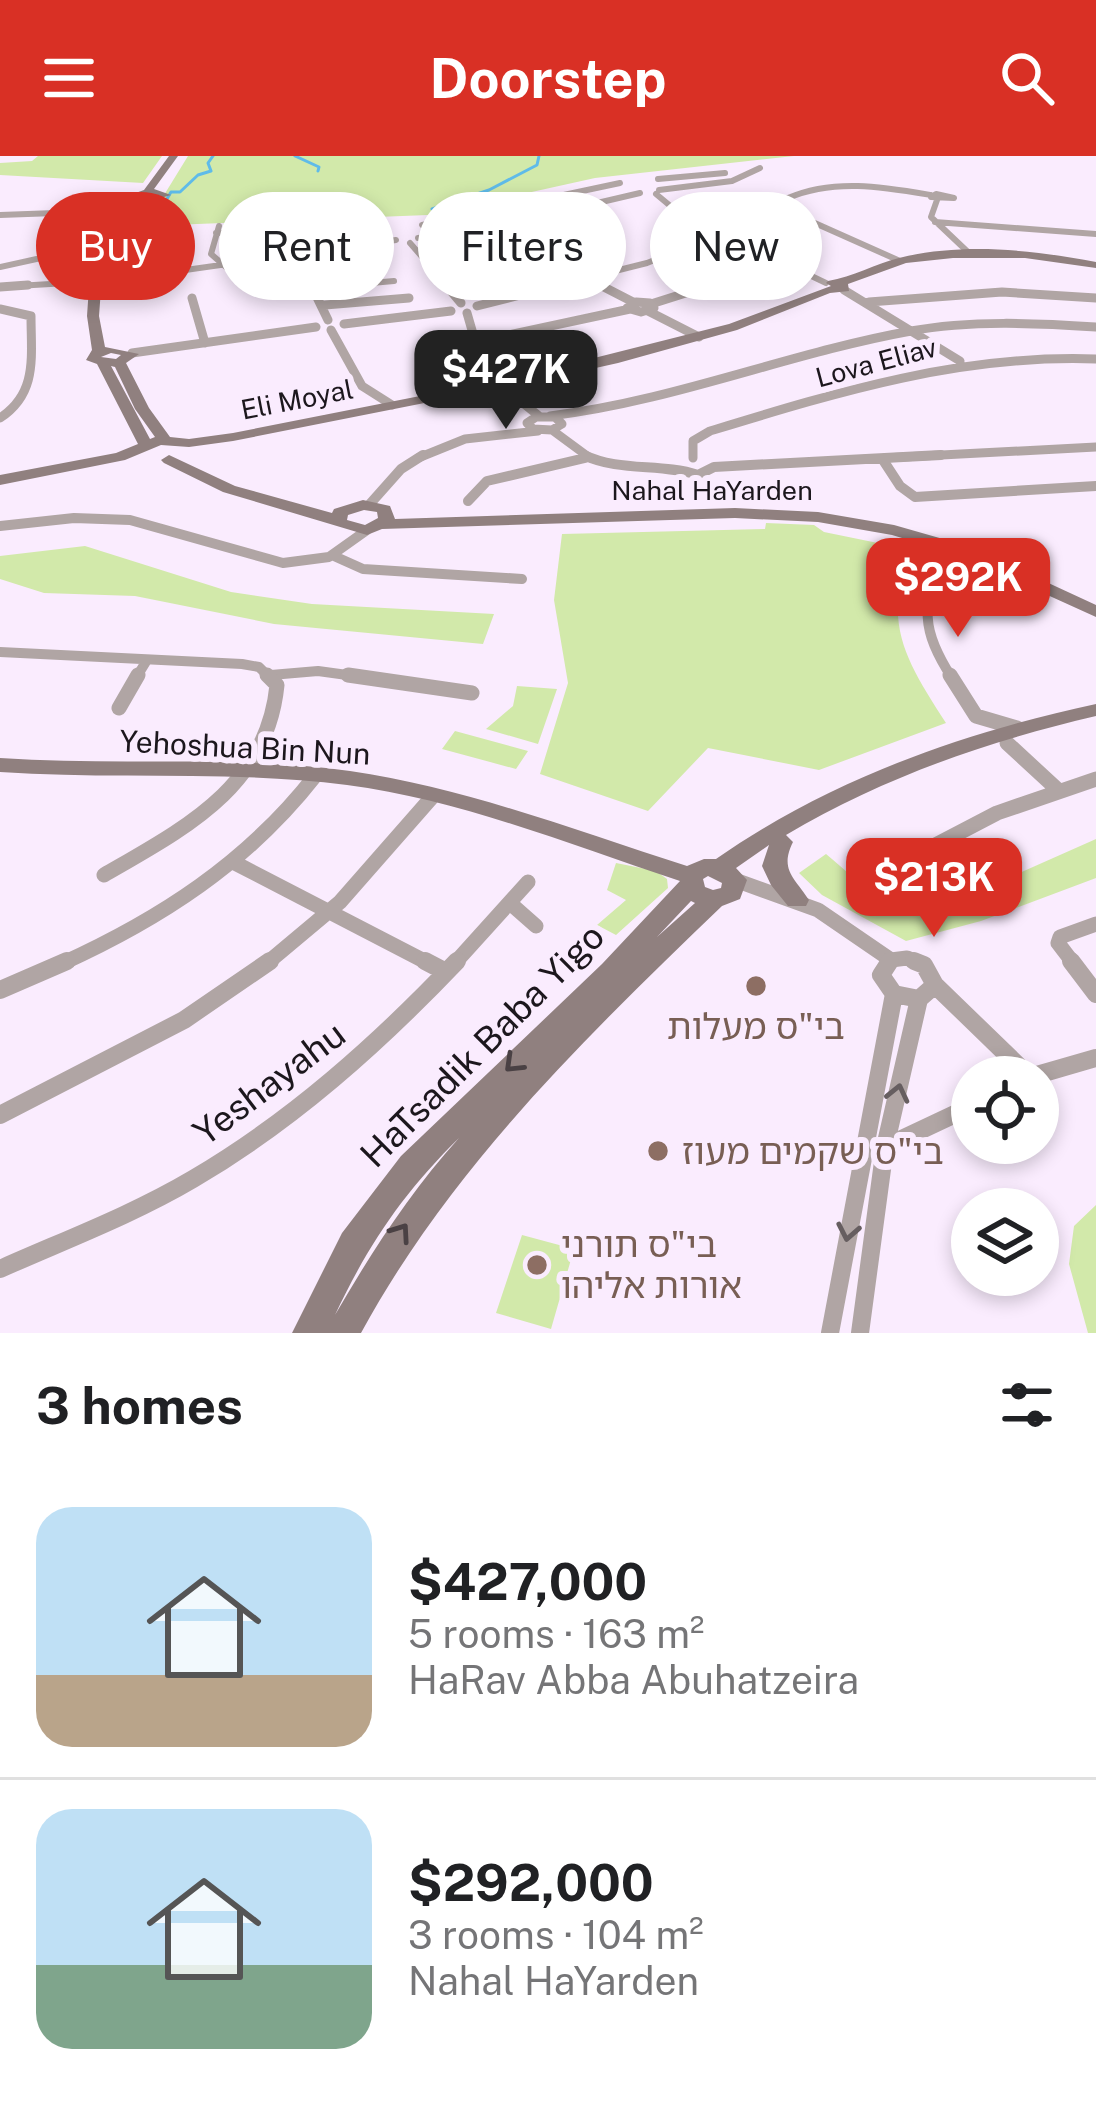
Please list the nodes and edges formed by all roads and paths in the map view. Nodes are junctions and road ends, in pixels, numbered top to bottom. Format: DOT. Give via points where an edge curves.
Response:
graph roads {
  1 [pos="174,156"];
  2 [pos="184,156"];
  3 [pos="760,168"];
  4 [pos="728,173"];
  5 [pos="691,176"];
  6 [pos="658,178"];
  7 [pos="620,183"];
  8 [pos="705,184"];
  9 [pos="152,192"];
  10 [pos="153,192"];
  11 [pos="573,192"];
  12 [pos="657,192"];
  13 [pos="811,192"];
  14 [pos="36,213"];
  15 [pos="0,214"];
  16 [pos="935,222"];
  17 [pos="822,226"];
  18 [pos="219,230"];
  19 [pos="1096,234"];
  20 [pos="418,239"];
  21 [pos="394,240"];
  22 [pos="414,240"];
  23 [pos="970,254"];
  24 [pos="36,259"];
  25 [pos="219,261"];
  26 [pos="900,261"];
  27 [pos="1096,265"];
  28 [pos="0,267"];
  29 [pos="822,280"];
  30 [pos="36,285"];
  31 [pos="0,287"];
  32 [pos="835,287"];
  33 [pos="409,298"];
  34 [pos="1096,298"];
  35 [pos="97,300"];
  36 [pos="193,300"];
  37 [pos="322,300"];
  38 [pos="503,300"];
  39 [pos="621,300"];
  40 [pos="671,300"];
  41 [pos="869,302"];
  42 [pos="325,305"];
  43 [pos="631,306"];
  44 [pos="650,307"];
  45 [pos="464,308"];
  46 [pos="0,309"];
  47 [pos="330,325"];
  48 [pos="1096,327"];
  49 [pos="913,330"];
  50 [pos="699,337"];
  51 [pos="476,342"];
  52 [pos="205,343"];
  53 [pos="113,356"];
  54 [pos="1096,358"];
  55 [pos="960,361"];
  56 [pos="490,383"];
  57 [pos="512,386"];
  58 [pos="380,405"];
  59 [pos="584,415"];
  60 [pos="0,418"];
  61 [pos="539,418"];
  62 [pos="556,429"];
  63 [pos="538,431"];
  64 [pos="500,434"];
  65 [pos="161,435"];
  66 [pos="233,436"];
  67 [pos="143,445"];
  68 [pos="1096,447"];
  69 [pos="184,455"];
  70 [pos="585,458"];
  71 [pos="693,459"];
  72 [pos="883,460"];
  73 [pos="91,463"];
  74 [pos="714,467"];
  75 [pos="680,469"];
  76 [pos="0,481"];
  77 [pos="1096,486"];
  78 [pos="475,498"];
  79 [pos="380,513"];
  80 [pos="343,515"];
  81 [pos="0,526"];
  82 [pos="934,542"];
  83 [pos="339,551"];
  84 [pos="977,556"];
  85 [pos="941,561"];
  86 [pos="523,579"];
  87 [pos="1096,600"];
  88 [pos="1096,612"];
  89 [pos="0,652"];
  90 [pos="147,660"];
  91 [pos="271,675"];
  92 [pos="472,693"];
  93 [pos="119,707"];
  94 [pos="1096,710"];
  95 [pos="976,716"];
  96 [pos="1096,721"];
  97 [pos="1012,736"];
  98 [pos="975,742"];
  99 [pos="0,765"];
  100 [pos="247,772"];
  101 [pos="316,776"];
  102 [pos="1096,779"];
  103 [pos="1058,790"];
  104 [pos="433,796"];
  105 [pos="782,842"];
  106 [pos="905,861"];
  107 [pos="235,862"];
  108 [pos="104,875"];
  109 [pos="528,882"];
  110 [pos="716,883"];
  111 [pos="788,896"];
  112 [pos="510,903"];
  113 [pos="332,914"];
  114 [pos="1096,923"];
  115 [pos="536,926"];
  116 [pos="891,960"];
  117 [pos="446,972"];
  118 [pos="0,990"];
  119 [pos="927,992"];
  120 [pos="894,994"];
  121 [pos="1096,994"];
  122 [pos="1010,1056"];
  123 [pos="1096,1058"];
  124 [pos="1059,1069"];
  125 [pos="0,1115"];
  126 [pos="951,1116"];
  127 [pos="885,1147"];
  128 [pos="0,1269"];
  129 [pos="309,1333"];
  130 [pos="343,1333"];
  131 [pos="830,1333"];
  132 [pos="860,1333"];
  1 -- 9 [label="main road"];
  2 -- 10 [label="main road"];
  3 -- 8 [label="street"];
  4 -- 5 [label="street"];
  5 -- 6 [label="street"];
  5 -- 8 [label="street"];
  7 -- 11 [label="street"];
  8 -- 12 [label="street"];
  13 -- 16 [label="street" via="836,187 934,198"];
  14 -- 15 [label="street"];
  16 -- 19 [label="street"];
  16 -- 23 [label="street"];
  17 -- 26 [label="street"];
  18 -- 25 [label="street" via="212,254"];
  20 -- 22 [label="street"];
  21 -- 22 [label="street"];
  22 -- 45 [label="street"];
  23 -- 26 [label="main road"];
  23 -- 27 [label="main road"];
  24 -- 28 [label="street"];
  26 -- 32 [label="main road"];
  29 -- 32 [label="street"];
  30 -- 31 [label="street"];
  32 -- 41 [label="street"];
  32 -- 50 [label="main road"];
  33 -- 42 [label="street"];
  34 -- 41 [label="street" via="1001,292"];
  35 -- 53 [label="main road" via="93,316"];
  36 -- 52 [label="street"];
  37 -- 42 [label="street"];
  38 -- 45 [label="street"];
  39 -- 43 [label="street"];
  40 -- 44 [label="street"];
  41 -- 49 [label="street"];
  42 -- 47 [label="street"];
  43 -- 44 [label="street"];
  43 -- 51 [label="street"];
  44 -- 50 [label="street"];
  45 -- 47 [label="street"];
  45 -- 51 [label="street"];
  46 -- 60 [label="street" via="31,316 34,371 28,391"];
  47 -- 52 [label="street"];
  47 -- 58 [label="street"];
  48 -- 49 [label="street"];
  49 -- 55 [label="street"];
  49 -- 59 [label="street"];
  50 -- 57 [label="main road"];
  51 -- 56 [label="street"];
  52 -- 53 [label="street"];
  53 -- 65 [label="main road"];
  53 -- 67 [label="main road"];
  54 -- 55 [label="street, Lova Eliav"];
  55 -- 71 [label="street, Lova Eliav" via="710,431 693,441"];
  56 -- 57 [label="main road"];
  56 -- 58 [label="main road, Eli Moyal"];
  57 -- 61 [label="street"];
  58 -- 66 [label="main road, Eli Moyal"];
  59 -- 61 [label="street"];
  59 -- 62 [label="street"];
  61 -- 62 [label="street" via="560,420"];
  61 -- 63 [label="street" via="529,427"];
  61 -- 64 [label="street"];
  62 -- 63 [label="street"];
  62 -- 70 [label="street"];
  63 -- 64 [label="street"];
  64 -- 79 [label="street" via="398,467"];
  65 -- 66 [label="main road"];
  65 -- 67 [label="main road"];
  65 -- 69 [label="main road"];
  66 -- 69 [label="main road"];
  67 -- 69 [label="main road"];
  67 -- 73 [label="main road"];
  67 -- 73 [label="main road"];
  68 -- 72 [label="street"];
  69 -- 80 [label="main road" via="256,489"];
  69 -- 80 [label="main road" via="229,489"];
  70 -- 75 [label="street"];
  70 -- 78 [label="street" via="487,481"];
  71 -- 74 [label="street"];
  71 -- 75 [label="street"];
  72 -- 74 [label="street"];
  72 -- 77 [label="street" via="915,497"];
  73 -- 76 [label="main road"];
  74 -- 75 [label="street" via="698,475"];
  79 -- 80 [label="main road"];
  79 -- 82 [label="main road, Nahal HaYarden" via="768,512"];
  79 -- 83 [label="street"];
  79 -- 87 [label="main road, Nahal HaYarden" via="815,508 937,533"];
  80 -- 83 [label="street"];
  81 -- 83 [label="street" via="114,517 253,558 306,561"];
  82 -- 84 [label="main road, Nahal HaYarden"];
  82 -- 85 [label="street"];
  83 -- 86 [label="street" via="363,569"];
  84 -- 85 [label="street"];
  84 -- 88 [label="main road, Nahal HaYarden"];
  85 -- 95 [label="street" via="925,597 927,624 949,680"];
  89 -- 90 [label="street"];
  90 -- 91 [label="street" via="242,664"];
  90 -- 93 [label="street"];
  91 -- 92 [label="street" via="318,671"];
  91 -- 100 [label="street" via="278,700"];
  94 -- 97 [label="main road"];
  95 -- 97 [label="street"];
  95 -- 98 [label="street"];
  96 -- 97 [label="main road"];
  97 -- 98 [label="main road"];
  97 -- 103 [label="street"];
  97 -- 105 [label="main road"];
  98 -- 110 [label="main road" via="806,815"];
  99 -- 100 [label="main road, Yehoshua Bin Nun"];
  100 -- 101 [label="main road, Yehoshua Bin Nun"];
  100 -- 108 [label="street" via="217,802"];
  101 -- 104 [label="main road, Yehoshua Bin Nun"];
  101 -- 107 [label="street" via="287,817"];
  102 -- 103 [label="street"];
  103 -- 106 [label="street"];
  104 -- 110 [label="main road, Yehoshua Bin Nun"];
  104 -- 113 [label="street"];
  105 -- 110 [label="main road"];
  105 -- 111 [label="main road" via="772,870"];
  107 -- 113 [label="street"];
  107 -- 118 [label="street" via="78,958"];
  109 -- 112 [label="street, Yeshayahu"];
  110 -- 111 [label="street, Yehoshua Bin Nun"];
  110 -- 129 [label="main road, HaTsadik Baba Yigo, one-way" via="625,957 411,1165 353,1244"];
  130 -- 110 [label="main road, HaTsadik Baba Yigo, one-way" via="390,1248 475,1138"];
  111 -- 116 [label="street, Yehoshua Bin Nun" via="844,920"];
  112 -- 115 [label="street"];
  112 -- 117 [label="street, Yeshayahu"];
  113 -- 117 [label="street"];
  113 -- 125 [label="street" via="219,1003"];
  114 -- 121 [label="street" via="1058,943"];
  116 -- 119 [label="street, Yehoshua Bin Nun" via="916,960 931,971"];
  116 -- 120 [label="street" via="880,975"];
  117 -- 128 [label="street, Yeshayahu" via="390,1032 231,1155"];
  119 -- 120 [label="street"];
  119 -- 122 [label="street, Yehoshua Bin Nun" via="961,1005"];
  127 -- 119 [label="street, one-way"];
  120 -- 131 [label="street, one-way"];
  123 -- 124 [label="street"];
  126 -- 127 [label="street"];
  127 -- 132 [label="street"];
}
